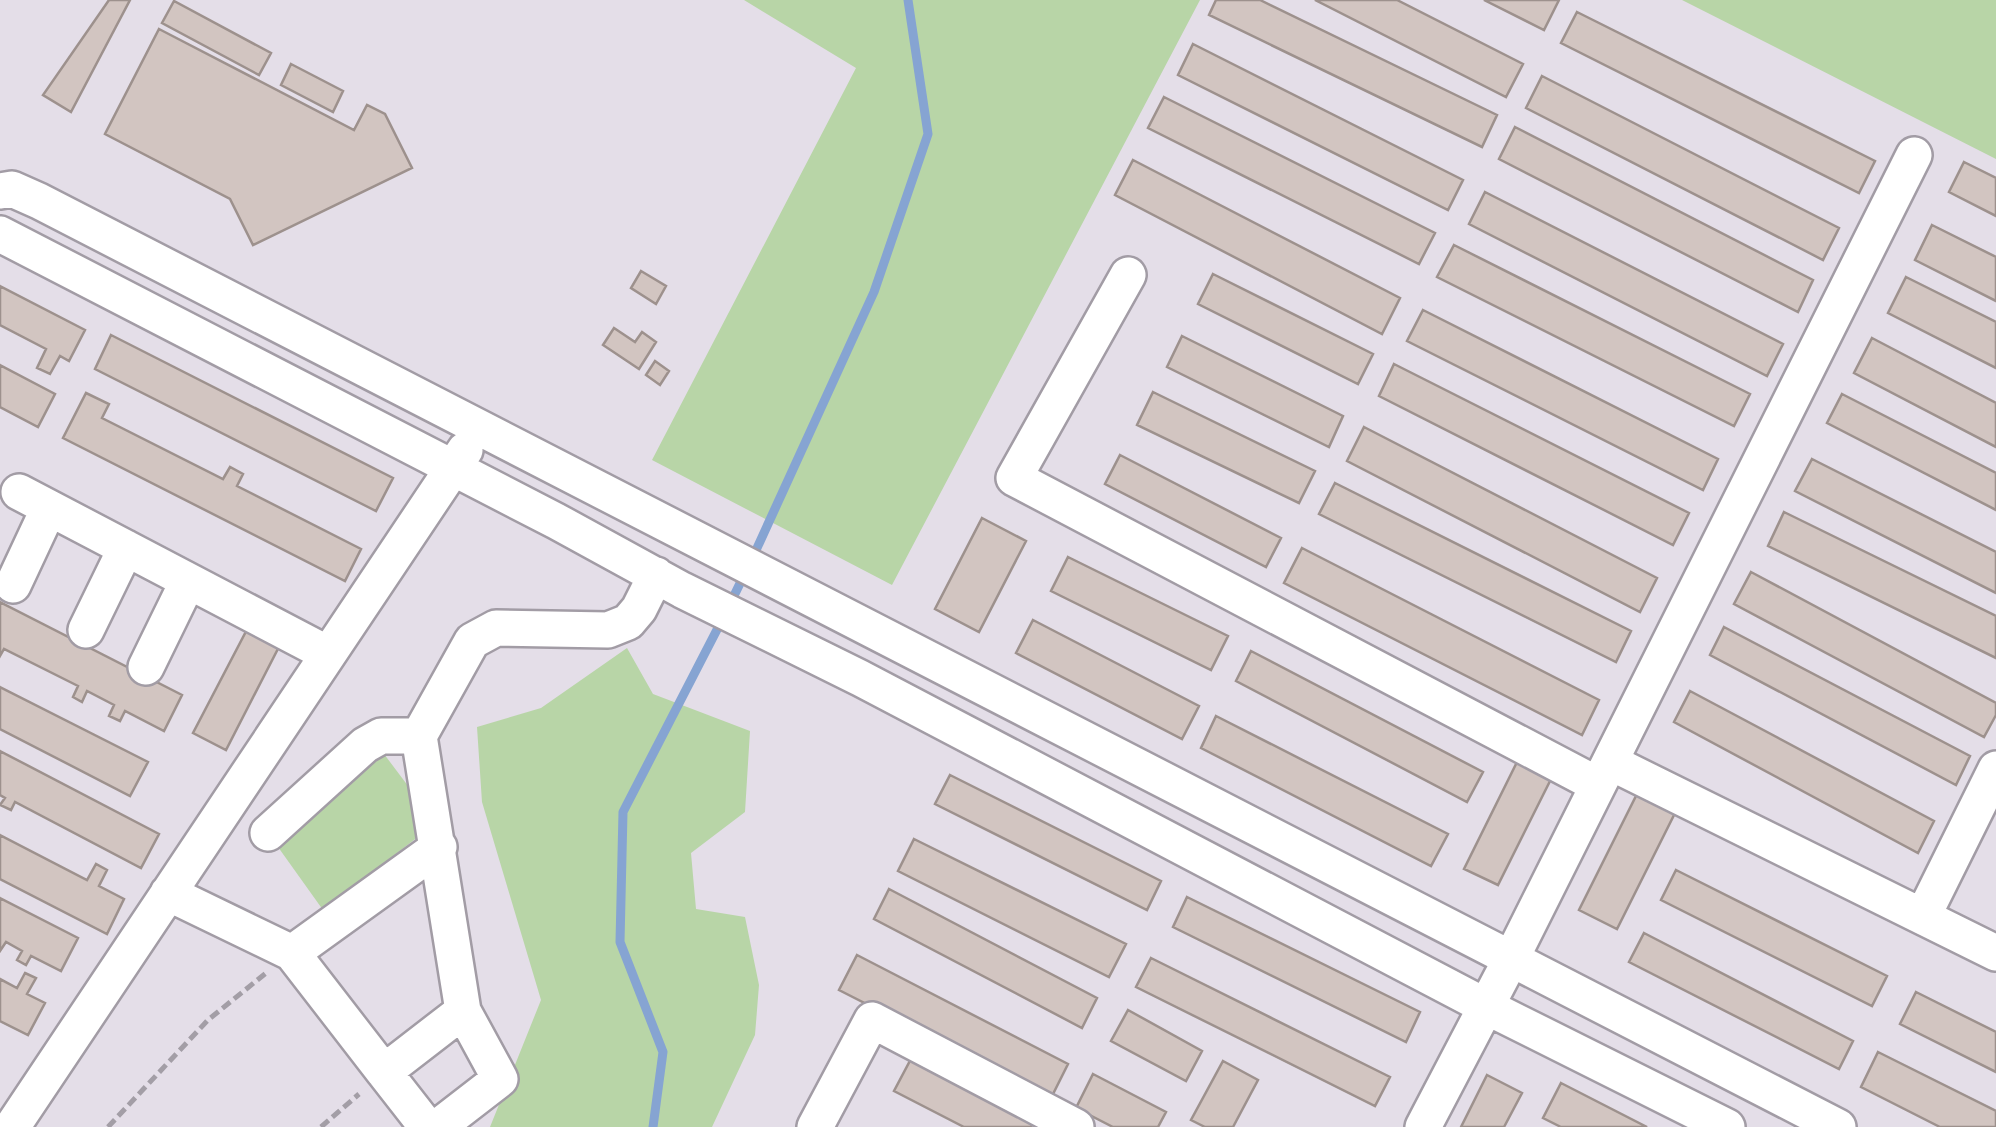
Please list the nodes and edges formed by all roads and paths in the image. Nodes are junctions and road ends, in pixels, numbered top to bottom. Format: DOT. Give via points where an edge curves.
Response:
graph roads {
  1 [pos="1914,154"];
  2 [pos="0,191"];
  3 [pos="0,234"];
  4 [pos="1128,274"];
  5 [pos="480,428"];
  6 [pos="454,468"];
  7 [pos="126,548"];
  8 [pos="188,581"];
  9 [pos="669,582"];
  10 [pos="14,585"];
  11 [pos="86,630"];
  12 [pos="328,654"];
  13 [pos="146,667"];
  14 [pos="419,736"];
  15 [pos="1996,769"];
  16 [pos="1604,773"];
  17 [pos="268,833"];
  18 [pos="439,846"];
  19 [pos="168,892"];
  20 [pos="1923,916"];
  21 [pos="292,952"];
  22 [pos="1996,952"];
  23 [pos="1512,957"];
  24 [pos="1486,1007"];
  25 [pos="463,1012"];
  26 [pos="384,1072"];
  27 [pos="12,1127"];
  28 [pos="108,1127"];
  29 [pos="321,1127"];
  30 [pos="427,1127"];
  31 [pos="438,1127"];
  32 [pos="815,1127"];
  33 [pos="1076,1127"];
  34 [pos="1423,1127"];
  35 [pos="1727,1127"];
  36 [pos="1838,1127"];
  1 -- 16 [label="street"];
  2 -- 5 [label="street" via="12,188 39,201"];
  3 -- 6 [label="street"];
  4 -- 16 [label="street" via="1014,478"];
  5 -- 6 [label="street"];
  5 -- 23 [label="street"];
  6 -- 9 [label="street"];
  6 -- 12 [label="street"];
  7 -- 8 [label="street"];
  7 -- 10 [label="street" via="34,500"];
  7 -- 11 [label="street"];
  8 -- 12 [label="street"];
  8 -- 13 [label="street"];
  9 -- 14 [label="street" via="628,622 608,630 496,628 472,641"];
  9 -- 24 [label="street"];
  12 -- 19 [label="street"];
  14 -- 17 [label="street" via="381,736 364,745"];
  14 -- 18 [label="street"];
  15 -- 20 [label="street"];
  16 -- 20 [label="street"];
  16 -- 23 [label="street"];
  18 -- 21 [label="street"];
  18 -- 25 [label="street"];
  19 -- 21 [label="street"];
  19 -- 27 [label="street"];
  20 -- 22 [label="street"];
  21 -- 26 [label="street"];
  21 -- 28 [label="path" via="208,1020"];
  23 -- 24 [label="street"];
  23 -- 36 [label="street"];
  24 -- 34 [label="street"];
  24 -- 35 [label="street"];
  25 -- 26 [label="street"];
  25 -- 31 [label="street" via="500,1079"];
  26 -- 29 [label="path"];
  26 -- 30 [label="street"];
  32 -- 33 [label="street" via="872,1020"];
}
